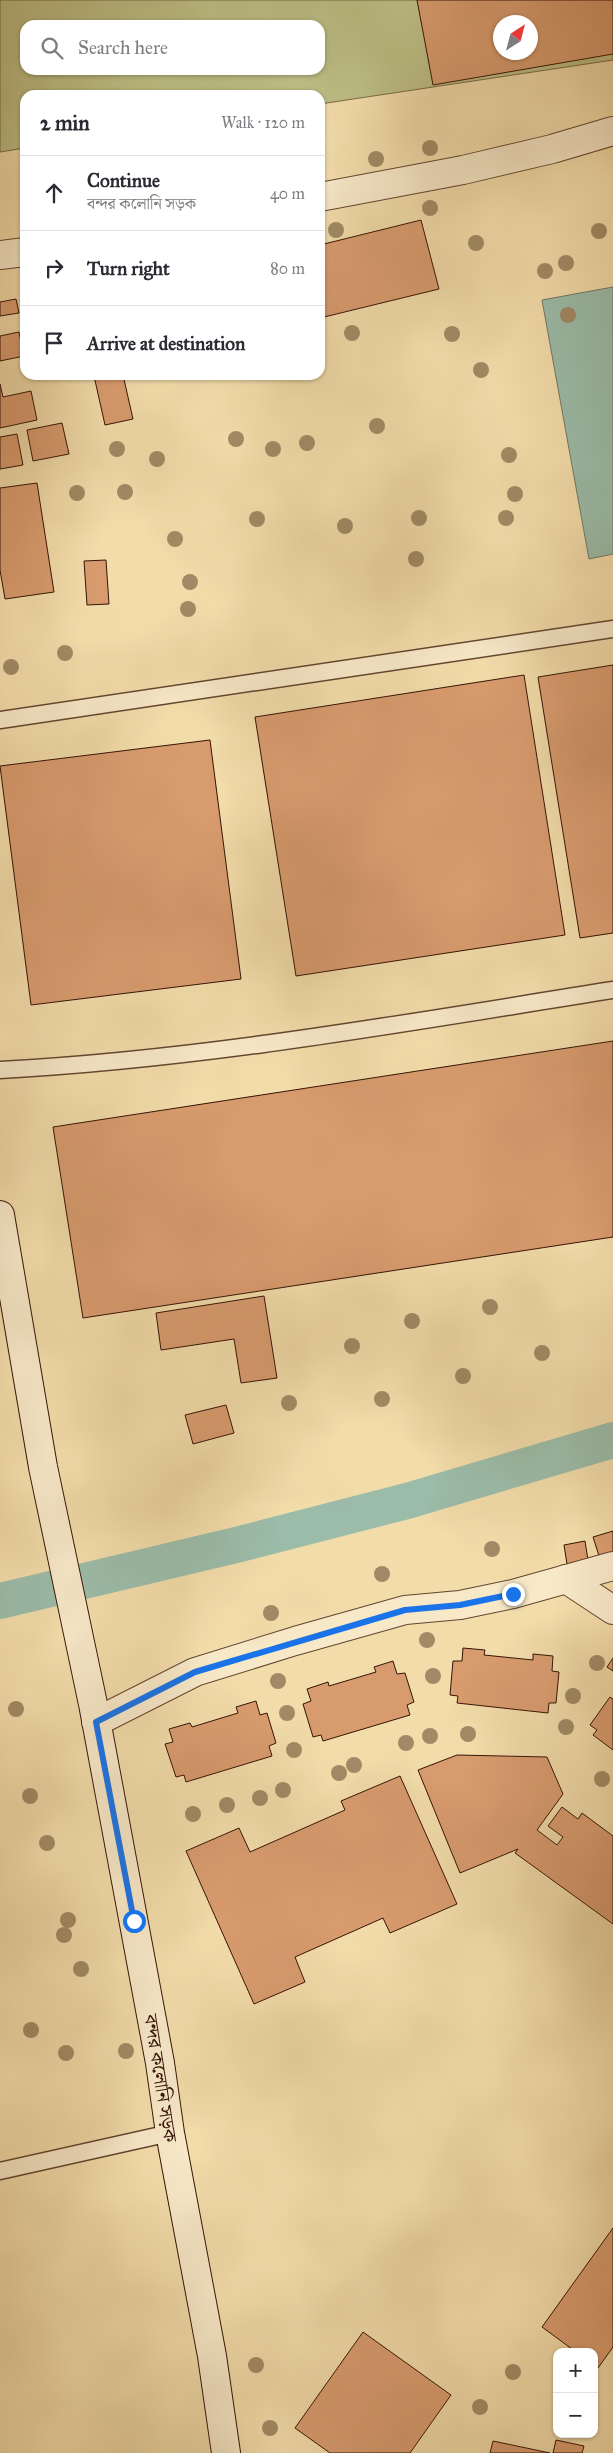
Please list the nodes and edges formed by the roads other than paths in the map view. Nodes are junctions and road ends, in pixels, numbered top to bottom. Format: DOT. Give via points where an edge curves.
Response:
graph roads {
  1 [pos="613,131"];
  2 [pos="325,196"];
  3 [pos="20,253"];
  4 [pos="0,255"];
  5 [pos="613,629"];
  6 [pos="0,720"];
  7 [pos="613,990"];
  8 [pos="0,1070"];
  9 [pos="0,1214"];
  10 [pos="613,1566"];
  11 [pos="566,1579"];
  12 [pos="613,1610"];
  13 [pos="94,1713"];
  14 [pos="170,2133"];
  15 [pos="0,2171"];
  16 [pos="226,2453"];
  1 -- 2 [label="street" via="463,170"];
  3 -- 4 [label="street"];
  5 -- 6 [label="lane"];
  7 -- 8 [label="lane" via="304,1038 56,1067"];
  9 -- 13 [label="street, বন্দর কলোনি সড়ক" via="43,1467"];
  10 -- 11 [label="street"];
  11 -- 12 [label="street"];
  11 -- 13 [label="street" via="460,1605 405,1610 204,1669"];
  13 -- 14 [label="street, বন্দর কলোনি সড়ক" via="160,2063"];
  14 -- 15 [label="lane"];
  14 -- 16 [label="street, বন্দর কলোনি সড়ক" via="212,2356"];
}
